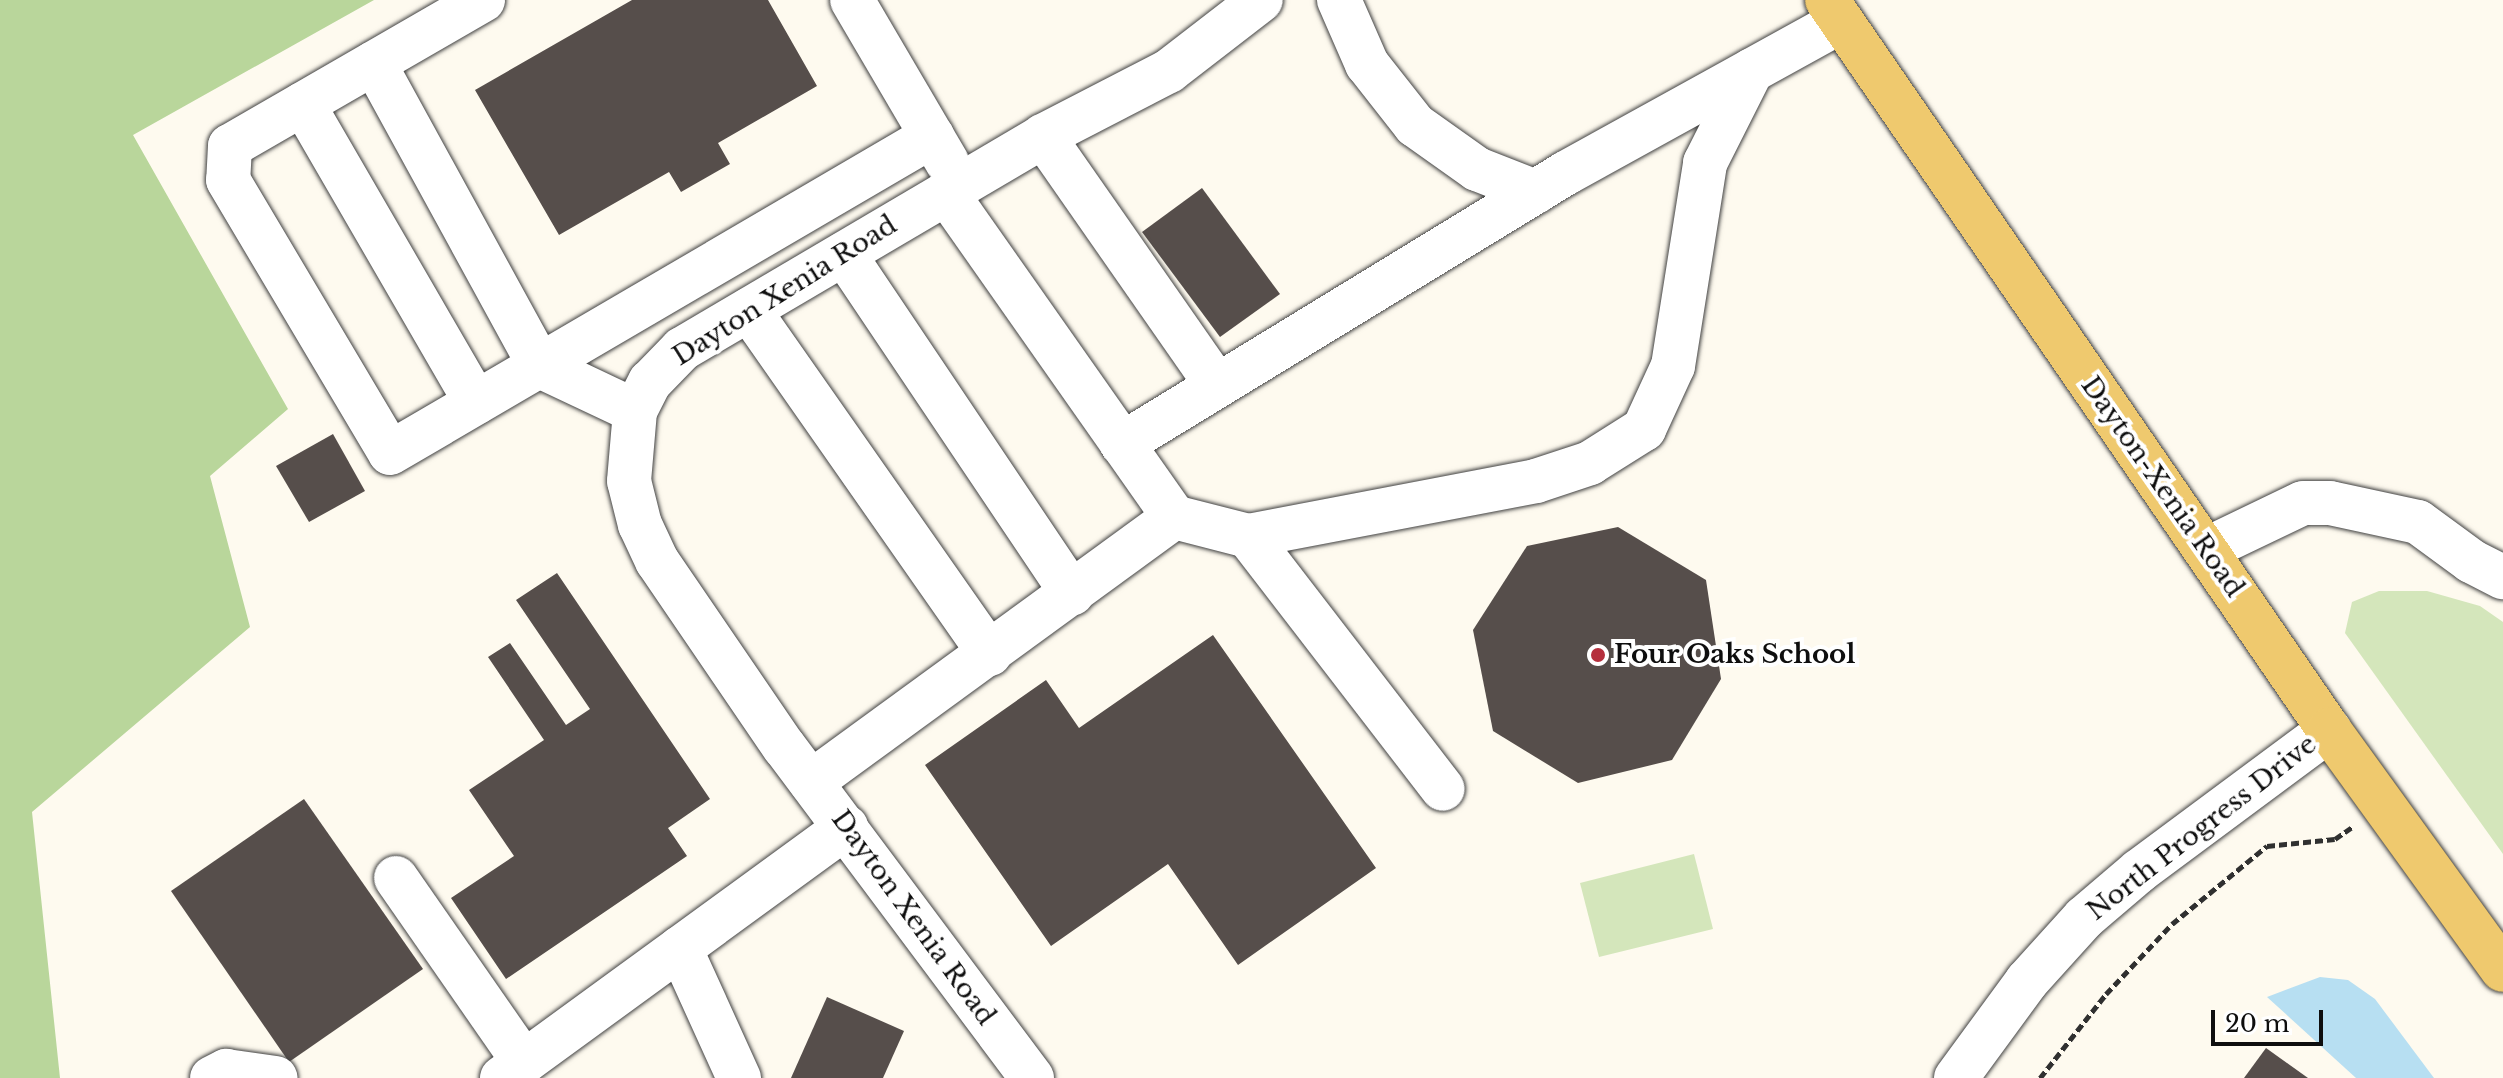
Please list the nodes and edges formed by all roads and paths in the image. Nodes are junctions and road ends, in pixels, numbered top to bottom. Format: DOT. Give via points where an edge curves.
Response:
graph roads {
  1 [pos="483,0"];
  2 [pos="852,0"];
  3 [pos="1261,0"];
  4 [pos="1339,0"];
  5 [pos="1834,10"];
  6 [pos="374,63"];
  7 [pos="1752,70"];
  8 [pos="303,104"];
  9 [pos="932,136"];
  10 [pos="1043,136"];
  11 [pos="954,189"];
  12 [pos="1536,192"];
  13 [pos="844,254"];
  14 [pos="749,310"];
  15 [pos="540,366"];
  16 [pos="1217,385"];
  17 [pos="476,403"];
  18 [pos="635,411"];
  19 [pos="1122,444"];
  20 [pos="1174,517"];
  21 [pos="1248,536"];
  22 [pos="2207,549"];
  23 [pos="2503,577"];
  24 [pos="1072,593"];
  25 [pos="990,654"];
  26 [pos="2329,730"];
  27 [pos="811,782"];
  28 [pos="1443,789"];
  29 [pos="2384,805"];
  30 [pos="846,827"];
  31 [pos="396,878"];
  32 [pos="680,948"];
  33 [pos="2503,970"];
  34 [pos="513,1070"];
  35 [pos="212,1078"];
  36 [pos="276,1078"];
  37 [pos="739,1078"];
  38 [pos="1032,1078"];
  39 [pos="1956,1078"];
  40 [pos="2040,1078"];
  1 -- 6 [label="street"];
  2 -- 9 [label="street"];
  3 -- 10 [label="street, Dayton Xenia Road" via="1169,71"];
  4 -- 12 [label="street" via="1367,64 1415,125 1477,169"];
  5 -- 7 [label="street"];
  5 -- 22 [label="main road, Dayton-Xenia Road"];
  6 -- 8 [label="street"];
  6 -- 15 [label="street"];
  7 -- 12 [label="street"];
  7 -- 21 [label="street" via="1705,163 1673,366 1644,429 1590,463 1536,481"];
  8 -- 17 [label="street"];
  8 -- 17 [label="street" via="230,146 228,180 390,453"];
  9 -- 11 [label="street"];
  9 -- 15 [label="street"];
  10 -- 11 [label="street, Dayton Xenia Road"];
  10 -- 16 [label="street"];
  11 -- 13 [label="street, Dayton Xenia Road"];
  11 -- 19 [label="street"];
  12 -- 16 [label="street"];
  13 -- 14 [label="street, Dayton Xenia Road"];
  13 -- 24 [label="street"];
  14 -- 18 [label="street, Dayton Xenia Road" via="667,362"];
  14 -- 25 [label="street"];
  15 -- 17 [label="street"];
  15 -- 18 [label="street"];
  16 -- 19 [label="street"];
  18 -- 27 [label="street, Dayton Xenia Road" via="629,481 640,525 657,561"];
  19 -- 20 [label="street"];
  20 -- 21 [label="street"];
  20 -- 24 [label="street"];
  21 -- 28 [label="street"];
  22 -- 23 [label="street" via="2303,503 2330,503 2418,522"];
  22 -- 26 [label="main road, Dayton-Xenia Road"];
  24 -- 25 [label="street"];
  25 -- 27 [label="street"];
  26 -- 29 [label="main road, Dayton-Xenia Road"];
  26 -- 39 [label="street, North Progress Drive" via="2084,918 2027,981"];
  27 -- 30 [label="street, Dayton Xenia Road"];
  29 -- 33 [label="main road, Dayton-Xenia Road"];
  29 -- 40 [label="path" via="2335,839 2267,846 2172,924 2106,994"];
  30 -- 32 [label="street"];
  30 -- 38 [label="street, Dayton Xenia Road"];
  31 -- 34 [label="street"];
  32 -- 34 [label="street"];
  32 -- 37 [label="street"];
  35 -- 36 [label="street" via="226,1071"];
}
